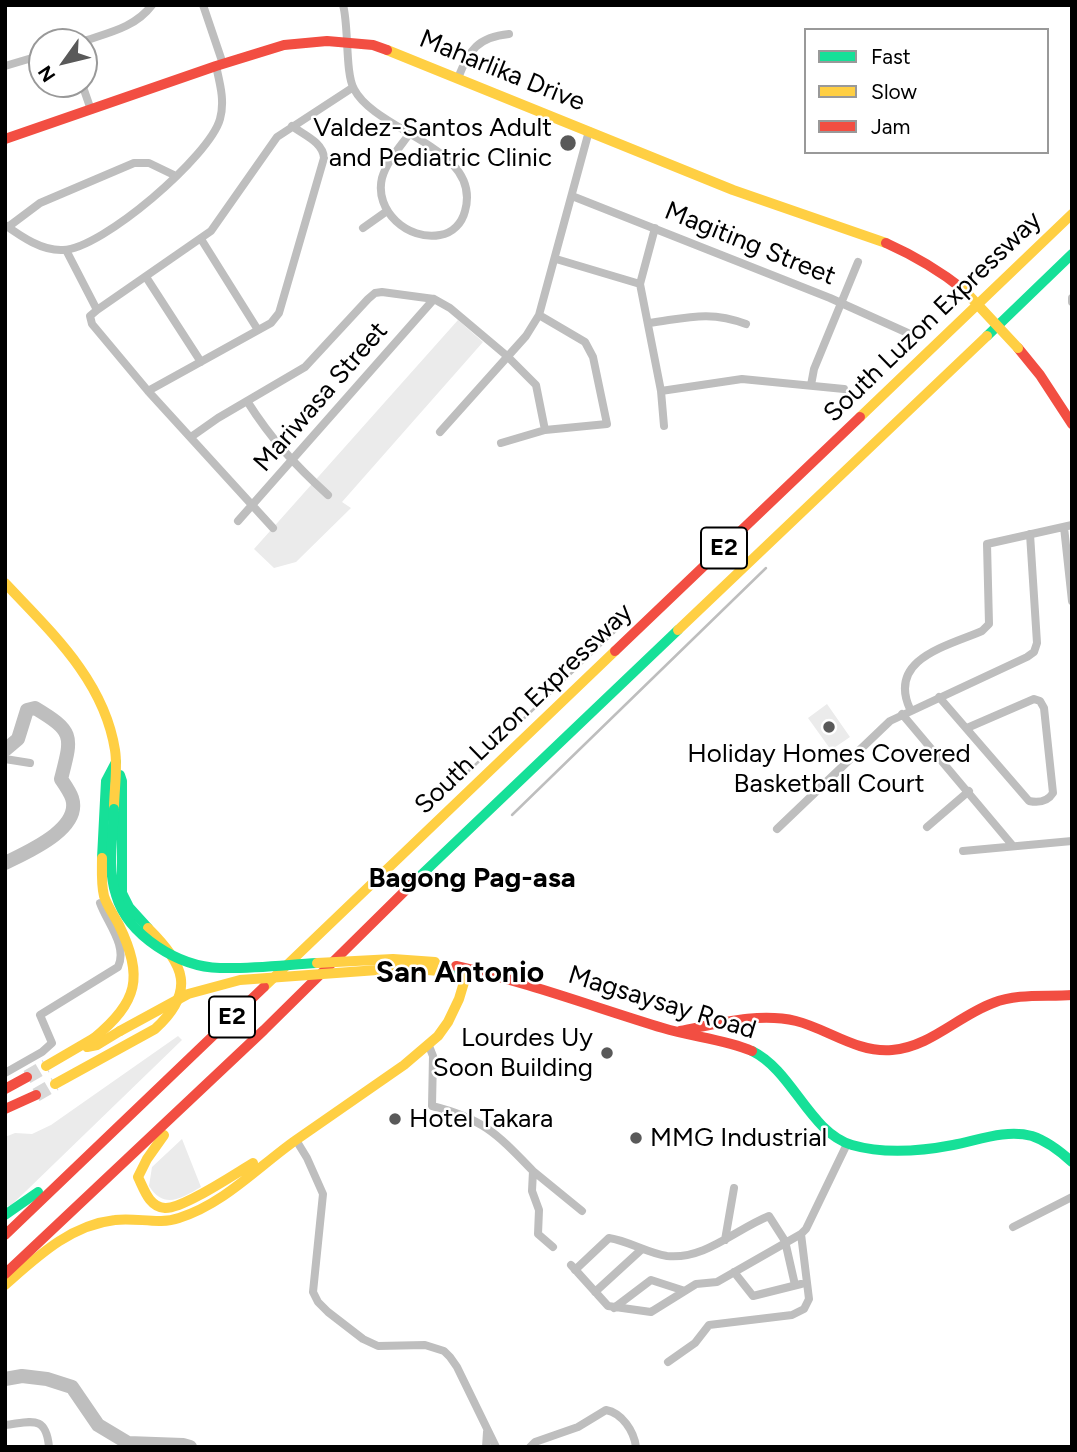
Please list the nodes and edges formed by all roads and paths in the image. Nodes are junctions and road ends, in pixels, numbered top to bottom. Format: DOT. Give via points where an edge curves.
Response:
graph roads {
  1 [pos="152,5"];
  2 [pos="203,5"];
  3 [pos="343,5"];
  4 [pos="509,34"];
  5 [pos="98,36"];
  6 [pos="347,41"];
  7 [pos="28,59"];
  8 [pos="219,65"];
  9 [pos="5,66"];
  10 [pos="458,78"];
  11 [pos="352,88"];
  12 [pos="87,98"];
  13 [pos="91,110"];
  14 [pos="292,127"];
  15 [pos="589,131"];
  16 [pos="410,133"];
  17 [pos="5,139"];
  18 [pos="176,176"];
  19 [pos="572,196"];
  20 [pos="387,211"];
  21 [pos="1072,214"];
  22 [pos="6,226"];
  23 [pos="363,228"];
  24 [pos="655,228"];
  25 [pos="201,239"];
  26 [pos="66,250"];
  27 [pos="1072,254"];
  28 [pos="556,259"];
  29 [pos="858,262"];
  30 [pos="146,277"];
  31 [pos="640,284"];
  32 [pos="434,299"];
  33 [pos="841,304"];
  34 [pos="97,310"];
  35 [pos="539,315"];
  36 [pos="649,323"];
  37 [pos="746,324"];
  38 [pos="258,330"];
  39 [pos="910,334"];
  40 [pos="507,356"];
  41 [pos="201,362"];
  42 [pos="811,385"];
  43 [pos="844,389"];
  44 [pos="148,391"];
  45 [pos="661,391"];
  46 [pos="247,401"];
  47 [pos="1072,424"];
  48 [pos="664,426"];
  49 [pos="545,430"];
  50 [pos="440,432"];
  51 [pos="191,437"];
  52 [pos="501,443"];
  53 [pos="291,462"];
  54 [pos="328,495"];
  55 [pos="252,507"];
  56 [pos="239,521"];
  57 [pos="1068,526"];
  58 [pos="273,528"];
  59 [pos="1030,534"];
  60 [pos="5,583"];
  61 [pos="1072,601"];
  62 [pos="939,697"];
  63 [pos="906,712"];
  64 [pos="967,728"];
  65 [pos="116,757"];
  66 [pos="5,759"];
  67 [pos="30,763"];
  68 [pos="969,792"];
  69 [pos="927,827"];
  70 [pos="777,829"];
  71 [pos="1072,841"];
  72 [pos="1013,846"];
  73 [pos="963,851"];
  74 [pos="148,928"];
  75 [pos="120,948"];
  76 [pos="437,967"];
  77 [pos="466,968"];
  78 [pos="1072,995"];
  79 [pos="676,1032"];
  80 [pos="429,1046"];
  81 [pos="74,1050"];
  82 [pos="46,1066"];
  83 [pos="5,1073"];
  84 [pos="27,1077"];
  85 [pos="55,1084"];
  86 [pos="5,1088"];
  87 [pos="198,1093"];
  88 [pos="36,1095"];
  89 [pos="5,1109"];
  90 [pos="296,1140"];
  91 [pos="847,1144"];
  92 [pos="282,1149"];
  93 [pos="89,1153"];
  94 [pos="1072,1162"];
  95 [pos="533,1171"];
  96 [pos="734,1188"];
  97 [pos="1072,1197"];
  98 [pos="582,1211"];
  99 [pos="5,1215"];
  100 [pos="1013,1227"];
  101 [pos="5,1234"];
  102 [pos="801,1234"];
  103 [pos="725,1240"];
  104 [pos="785,1241"];
  105 [pos="553,1247"];
  106 [pos="642,1249"];
  107 [pos="734,1272"];
  108 [pos="5,1274"];
  109 [pos="5,1284"];
  110 [pos="685,1291"];
  111 [pos="595,1292"];
  112 [pos="614,1308"];
  113 [pos="668,1362"];
  114 [pos="5,1425"];
  115 [pos="487,1432"];
  116 [pos="533,1445"];
  117 [pos="49,1447"];
  118 [pos="486,1447"];
  119 [pos="496,1447"];
  120 [pos="636,1447"];
  1 -- 5 [label="street" via="142,18"];
  2 -- 8 [label="street"];
  3 -- 6 [label="street"];
  4 -- 10 [label="street" via="492,36 478,45 466,58"];
  6 -- 8 [label="main road, Maharlika Drive" via="284,46"];
  6 -- 10 [label="main road, Maharlika Drive" via="393,51"];
  6 -- 11 [label="street"];
  7 -- 9 [label="street"];
  8 -- 13 [label="main road, Maharlika Drive"];
  8 -- 18 [label="street" via="220,121"];
  10 -- 15 [label="main road, Maharlika Drive"];
  11 -- 14 [label="street"];
  11 -- 16 [label="street" via="380,116"];
  12 -- 13 [label="street"];
  13 -- 17 [label="main road, Maharlika Drive"];
  14 -- 25 [label="street" via="273,142 220,221"];
  14 -- 38 [label="street" via="319,145 324,158 282,306 271,323"];
  15 -- 19 [label="street"];
  15 -- 47 [label="main road, Maharlika Drive, bridge" via="733,190 873,238 942,272 1018,348"];
  16 -- 20 [label="street" via="388,163 382,180"];
  16 -- 20 [label="street" via="450,161 459,174 466,190 464,216 456,228 433,236 394,222"];
  18 -- 22 [label="street" via="149,163 134,163 40,203"];
  18 -- 26 [label="street" via="108,232"];
  19 -- 24 [label="street, Magiting Street"];
  19 -- 28 [label="street"];
  20 -- 23 [label="street"];
  21 -- 93 [label="main road, South Luzon Expressway / E2"];
  22 -- 26 [label="street" via="33,243"];
  24 -- 31 [label="street"];
  24 -- 33 [label="street, Magiting Street"];
  25 -- 30 [label="street"];
  25 -- 38 [label="street"];
  26 -- 34 [label="street"];
  27 -- 87 [label="main road, South Luzon Expressway / E2"];
  28 -- 31 [label="street"];
  28 -- 35 [label="street"];
  29 -- 33 [label="street"];
  30 -- 34 [label="street"];
  30 -- 41 [label="street"];
  31 -- 36 [label="street"];
  32 -- 40 [label="street"];
  32 -- 46 [label="street" via="375,293 299,373"];
  32 -- 53 [label="street, Mariwasa Street"];
  33 -- 39 [label="street, Magiting Street"];
  33 -- 42 [label="street"];
  34 -- 44 [label="street" via="90,316 92,324"];
  35 -- 40 [label="street"];
  35 -- 49 [label="street" via="585,342 593,357 607,424"];
  36 -- 37 [label="street" via="708,315"];
  36 -- 45 [label="street"];
  38 -- 41 [label="street"];
  40 -- 49 [label="street" via="536,385"];
  40 -- 50 [label="street"];
  41 -- 44 [label="street"];
  42 -- 43 [label="street"];
  42 -- 45 [label="street" via="742,379"];
  44 -- 51 [label="street"];
  45 -- 48 [label="street"];
  46 -- 51 [label="street"];
  46 -- 53 [label="street"];
  49 -- 52 [label="street"];
  51 -- 55 [label="street"];
  53 -- 54 [label="street"];
  53 -- 55 [label="street, Mariwasa Street"];
  55 -- 56 [label="street, Mariwasa Street"];
  55 -- 58 [label="street"];
  57 -- 59 [label="street"];
  57 -- 61 [label="street"];
  59 -- 62 [label="street" via="1034,652"];
  59 -- 63 [label="street" via="986,546 989,624 916,662 904,685"];
  60 -- 65 [label="main road" via="87,676 104,706"];
  62 -- 63 [label="street"];
  62 -- 64 [label="street"];
  63 -- 68 [label="street"];
  63 -- 70 [label="street" via="890,720"];
  64 -- 64 [label="street" via="1029,801 1050,797 1040,701 1034,699"];
  65 -- 74 [label="main road" via="122,781 122,893"];
  65 -- 75 [label="street" via="99,793 95,881"];
  65 -- 76 [label="main road, bridge" via="114,891 129,920 144,935 178,957 219,968 393,959"];
  65 -- 81 [label="main road, bridge" via="106,781 103,893 123,935 133,972 133,996 112,1024"];
  66 -- 67 [label="street"];
  68 -- 69 [label="street"];
  68 -- 72 [label="street"];
  71 -- 72 [label="street"];
  72 -- 73 [label="street"];
  74 -- 75 [label="street"];
  74 -- 85 [label="main road" via="180,968 182,988 175,1007 155,1029"];
  75 -- 83 [label="street" via="122,960 112,973 40,1014 52,1043"];
  76 -- 77 [label="main road"];
  76 -- 81 [label="main road, bridge" via="240,979 188,994 97,1045"];
  77 -- 79 [label="main road, Magsaysay Road"];
  77 -- 80 [label="main road" via="459,999"];
  78 -- 79 [label="main road" via="996,1001 925,1042 891,1050 866,1048 806,1024 777,1018"];
  79 -- 91 [label="main road, Magsaysay Road" via="729,1043 765,1058"];
  80 -- 90 [label="main road"];
  80 -- 95 [label="street" via="432,1106 483,1125"];
  81 -- 82 [label="main road"];
  84 -- 86 [label="main road"];
  87 -- 92 [label="main road" via="153,1149 138,1177 154,1204 164,1208 180,1205"];
  87 -- 108 [label="main road, South Luzon Expressway / E2"];
  88 -- 89 [label="main road"];
  90 -- 92 [label="main road"];
  90 -- 115 [label="street" via="323,1194 313,1292 318,1302 344,1326 378,1346 425,1345 443,1351 457,1367"];
  91 -- 94 [label="main road" via="915,1148 1025,1135"];
  91 -- 102 [label="street"];
  92 -- 109 [label="main road" via="194,1211 158,1221 113,1220 71,1233"];
  93 -- 99 [label="main road"];
  93 -- 101 [label="main road, South Luzon Expressway / E2"];
  95 -- 98 [label="street"];
  95 -- 105 [label="street" via="532,1191 540,1210 538,1234"];
  96 -- 103 [label="street"];
  97 -- 100 [label="street"];
  102 -- 104 [label="street"];
  102 -- 113 [label="street" via="809,1299 804,1309 792,1315 709,1325 695,1343"];
  103 -- 104 [label="street" via="769,1216"];
  103 -- 106 [label="street" via="679,1255"];
  104 -- 107 [label="street"];
  104 -- 107 [label="street" via="798,1285 753,1296"];
  106 -- 111 [label="street"];
  106 -- 111 [label="street" via="609,1238 573,1268"];
  107 -- 110 [label="street"];
  110 -- 112 [label="street" via="651,1312"];
  110 -- 112 [label="street" via="651,1280"];
  111 -- 112 [label="street"];
  114 -- 117 [label="street" via="38,1422 47,1430"];
  115 -- 118 [label="street"];
  115 -- 119 [label="street"];
  116 -- 120 [label="street" via="606,1410 625,1422 635,1436"];
}
